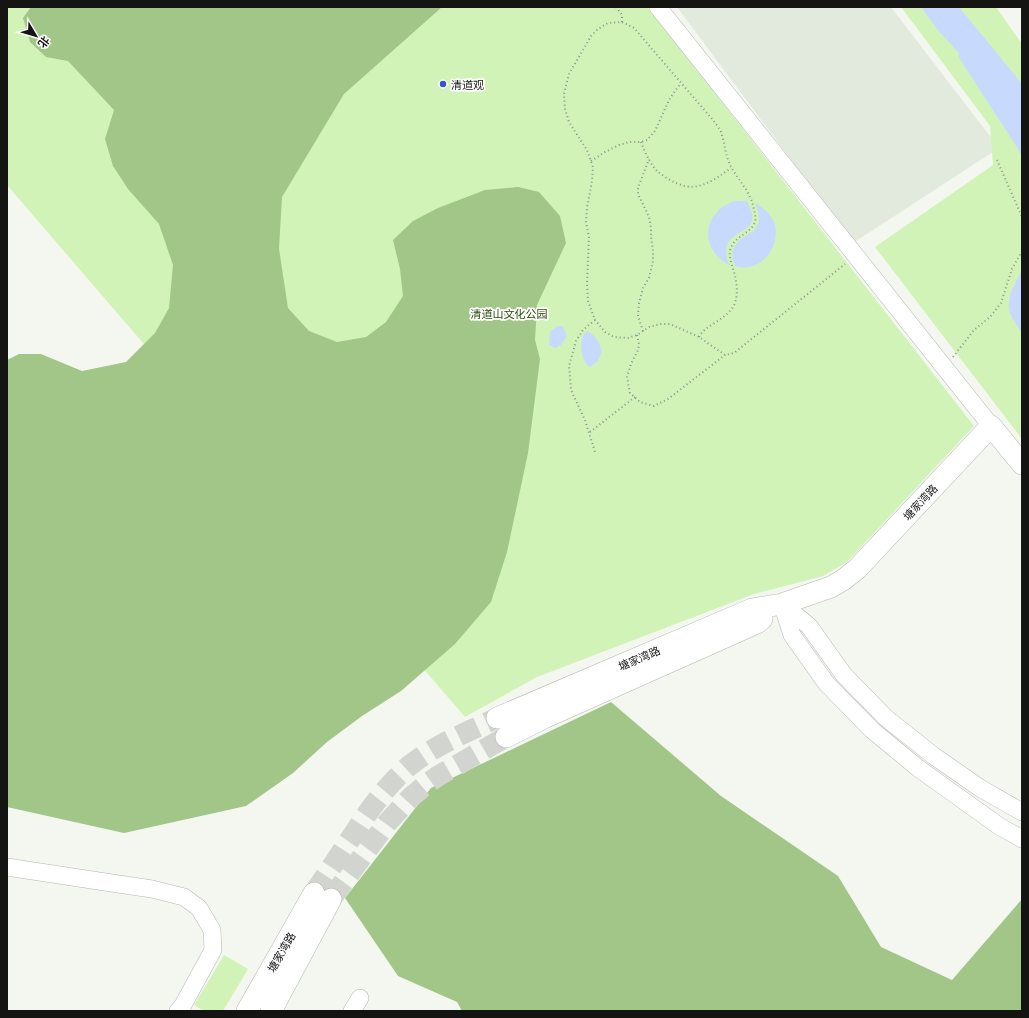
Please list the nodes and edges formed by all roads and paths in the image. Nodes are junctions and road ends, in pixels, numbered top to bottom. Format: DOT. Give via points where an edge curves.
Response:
graph roads {
  1 [pos="616,7"];
  2 [pos="658,7"];
  3 [pos="622,22"];
  4 [pos="681,82"];
  5 [pos="641,142"];
  6 [pos="649,159"];
  7 [pos="997,160"];
  8 [pos="591,161"];
  9 [pos="731,168"];
  10 [pos="1022,217"];
  11 [pos="1022,251"];
  12 [pos="856,255"];
  13 [pos="595,320"];
  14 [pos="643,331"];
  15 [pos="637,335"];
  16 [pos="699,337"];
  17 [pos="725,355"];
  18 [pos="944,367"];
  19 [pos="634,397"];
  20 [pos="991,426"];
  21 [pos="590,432"];
  22 [pos="595,452"];
  23 [pos="1022,464"];
  24 [pos="782,604"];
  25 [pos="497,718"];
  26 [pos="506,737"];
  27 [pos="1022,812"];
  28 [pos="1022,839"];
  29 [pos="7,867"];
  30 [pos="178,1011"];
  31 [pos="247,1011"];
  32 [pos="271,1011"];
  1 -- 3 [label="path" via="622,15"];
  2 -- 12 [label="street"];
  3 -- 4 [label="path" via="634,28"];
  3 -- 8 [label="path" via="608,23 591,36 569,74 564,94 569,122"];
  4 -- 5 [label="path" via="669,100 655,131"];
  4 -- 9 [label="path" via="722,134"];
  5 -- 6 [label="path"];
  5 -- 8 [label="path" via="619,145"];
  6 -- 9 [label="path" via="656,170 683,186 697,187 712,181"];
  6 -- 14 [label="path" via="638,188 638,194 649,217 654,251 649,278 638,303 638,316"];
  7 -- 10 [label="path"];
  8 -- 13 [label="path" via="592,181 586,222 589,237 587,283 588,301"];
  9 -- 16 [label="path" via="749,193 756,220 754,226 737,239 730,251 737,290 733,307 724,317 701,332"];
  11 -- 18 [label="path" via="1012,270 1001,303 990,317 974,330"];
  12 -- 17 [label="path" via="734,353"];
  12 -- 18 [label="street"];
  13 -- 15 [label="path" via="605,332 614,337 628,338"];
  13 -- 21 [label="path" via="583,330 576,341 569,366 572,390"];
  14 -- 15 [label="path"];
  14 -- 16 [label="path" via="660,324 670,324"];
  15 -- 19 [label="path" via="638,350 627,377 630,393"];
  16 -- 17 [label="path"];
  17 -- 19 [label="path" via="668,399 654,406 640,402"];
  18 -- 20 [label="street"];
  19 -- 21 [label="path"];
  20 -- 23 [label="main road"];
  20 -- 24 [label="main road, 塘家湾路" via="857,569 831,587"];
  21 -- 22 [label="path"];
  24 -- 25 [label="main road, 塘家湾路" via="752,609"];
  24 -- 26 [label="main road, 塘家湾路" via="757,623"];
  24 -- 27 [label="street" via="809,626 844,675 886,718 980,788"];
  24 -- 28 [label="street" via="792,635 800,647 826,683 872,730 918,768 999,826"];
  29 -- 30 [label="street" via="152,888 184,897 199,908 212,930 213,950"];
  31 -- 32 [label="main road, 塘家湾路" via="322,896"];
}
